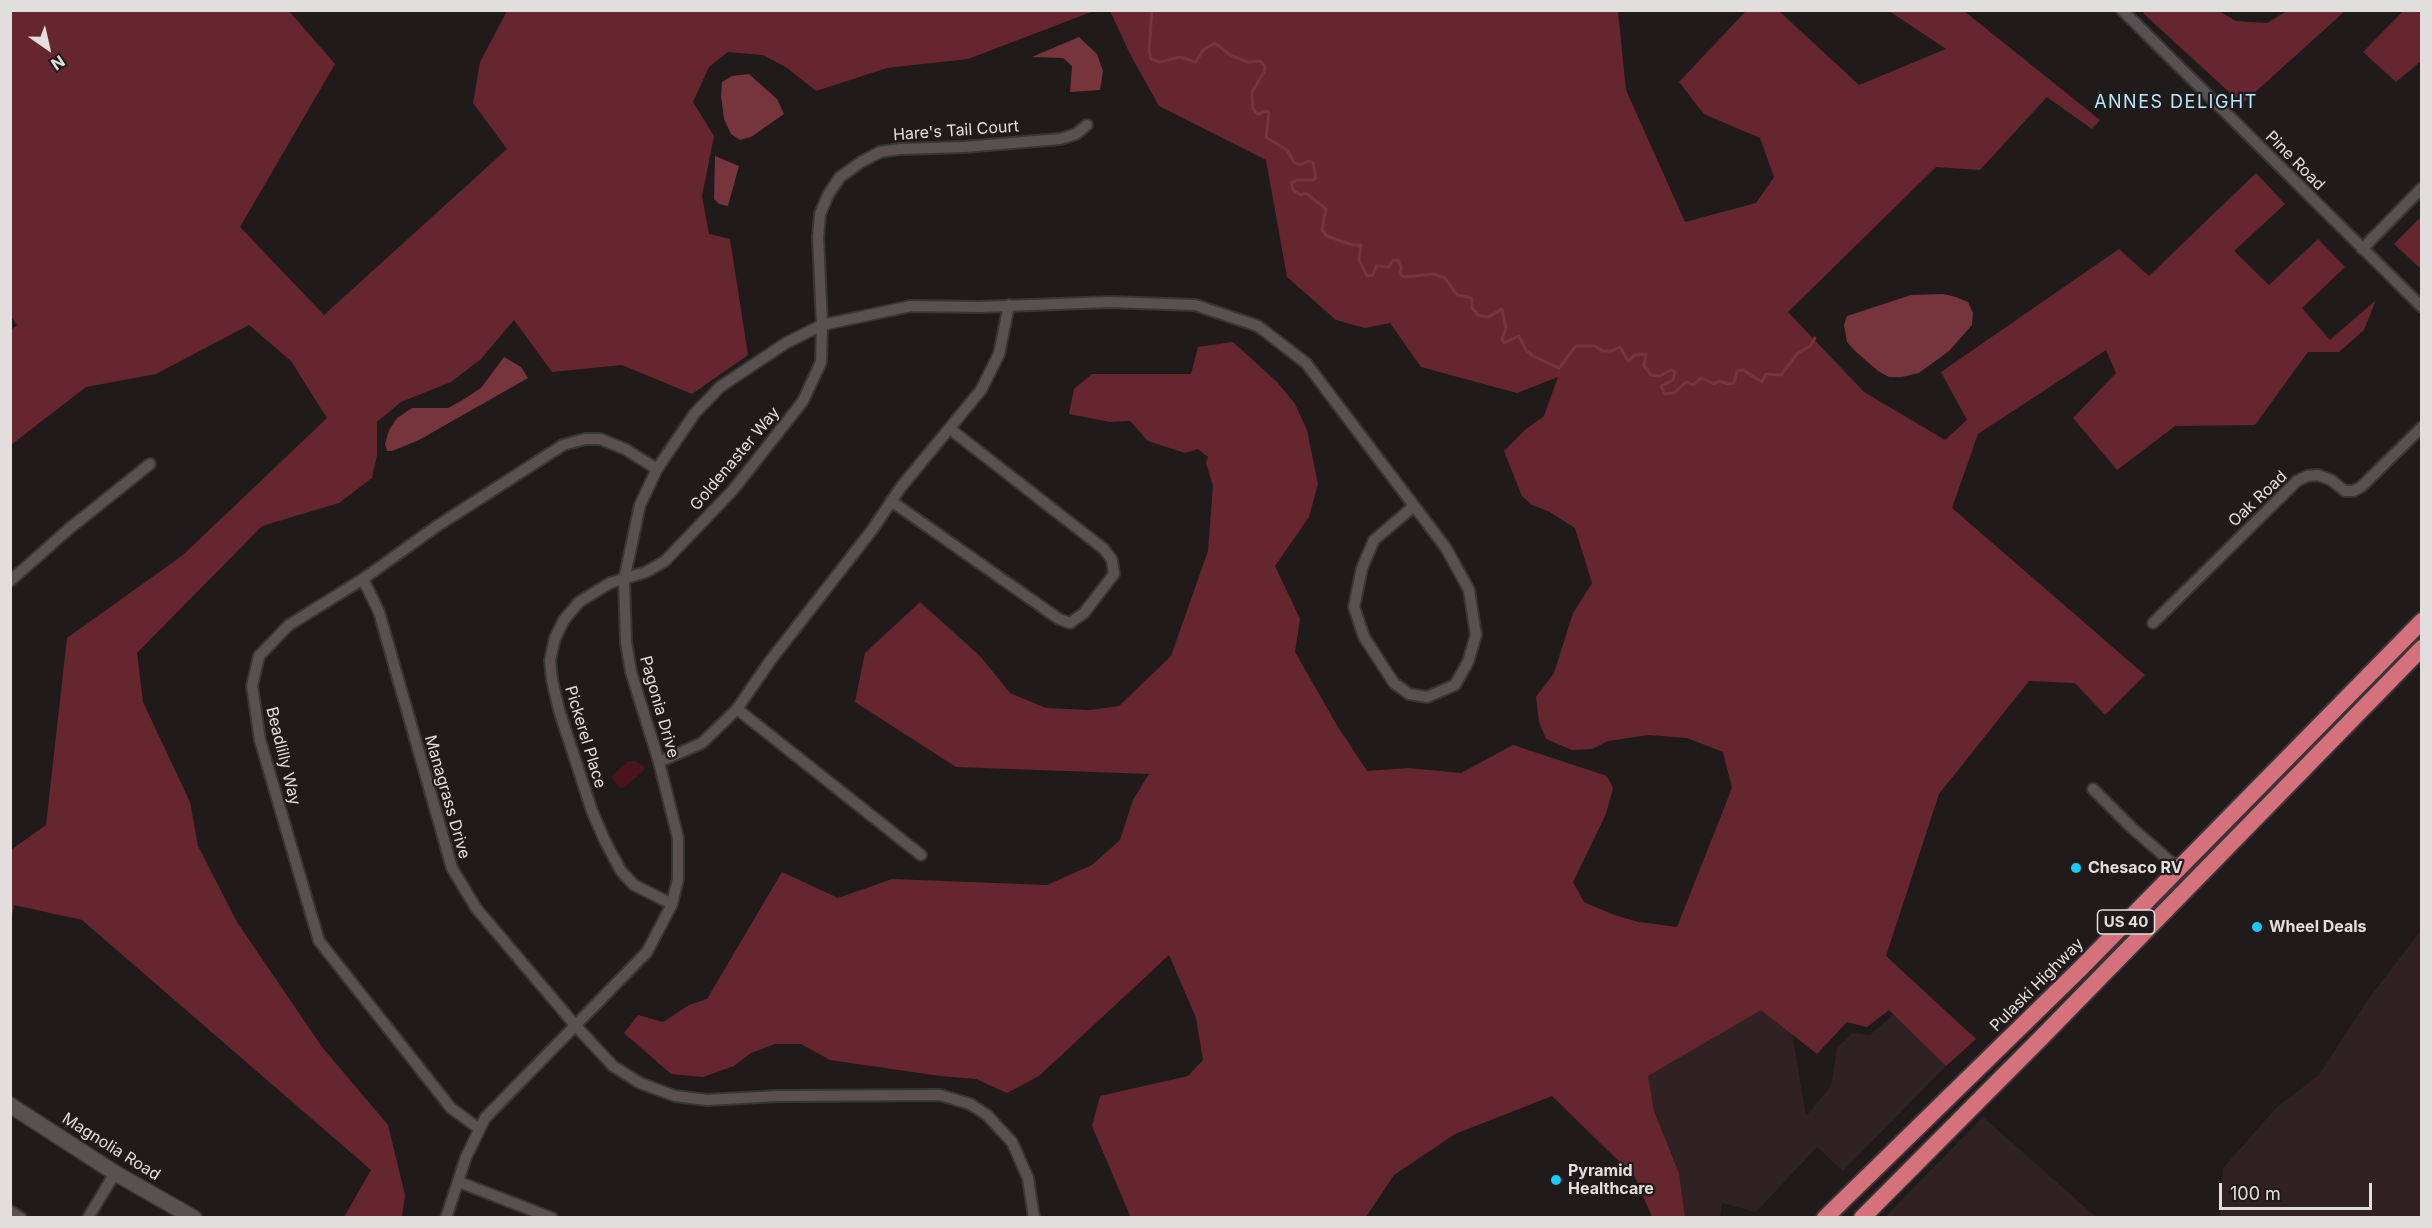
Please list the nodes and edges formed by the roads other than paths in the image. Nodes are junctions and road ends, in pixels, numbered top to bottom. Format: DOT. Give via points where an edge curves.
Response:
graph roads {
  1 [pos="2122,10"];
  2 [pos="1087,125"];
  3 [pos="2421,188"];
  4 [pos="2362,249"];
  5 [pos="1009,305"];
  6 [pos="2421,307"];
  7 [pos="822,325"];
  8 [pos="2421,427"];
  9 [pos="950,429"];
  10 [pos="150,464"];
  11 [pos="657,469"];
  12 [pos="891,501"];
  13 [pos="1414,506"];
  14 [pos="363,579"];
  15 [pos="10,580"];
  16 [pos="624,580"];
  17 [pos="2421,621"];
  18 [pos="2153,623"];
  19 [pos="2421,648"];
  20 [pos="737,709"];
  21 [pos="659,762"];
  22 [pos="2093,789"];
  23 [pos="921,855"];
  24 [pos="2179,869"];
  25 [pos="672,904"];
  26 [pos="575,1025"];
  27 [pos="10,1105"];
  28 [pos="478,1128"];
  29 [pos="115,1173"];
  30 [pos="459,1182"];
  31 [pos="10,1211"];
  32 [pos="21,1218"];
  33 [pos="88,1218"];
  34 [pos="194,1218"];
  35 [pos="446,1218"];
  36 [pos="552,1218"];
  37 [pos="1034,1218"];
  38 [pos="1825,1218"];
  39 [pos="1862,1218"];
  1 -- 4 [label="street, Pine Road"];
  2 -- 7 [label="street, Hare's Tail Court" via="1060,139 880,152 840,177 820,214"];
  3 -- 4 [label="street"];
  4 -- 6 [label="street, Pine Road"];
  5 -- 7 [label="street, Pagonia Drive" via="911,306"];
  5 -- 9 [label="street" via="995,363 981,390"];
  5 -- 13 [label="street, Pagonia Drive" via="1195,305 1258,326 1306,363"];
  7 -- 11 [label="street, Pagonia Drive" via="786,343 720,387 695,413"];
  7 -- 16 [label="street, Goldenaster Way" via="820,362 803,401 777,436 733,490 665,561"];
  8 -- 18 [label="street, Oak Road" via="2353,491 2345,491 2318,475 2296,481"];
  9 -- 12 [label="street"];
  9 -- 12 [label="street" via="1104,549 1112,560 1114,574 1084,613 1070,623 1059,620"];
  10 -- 15 [label="street"];
  11 -- 14 [label="street, Beadlilly Way" via="600,439 563,445"];
  11 -- 16 [label="street, Pagonia Drive" via="640,505"];
  12 -- 20 [label="street"];
  13 -- 13 [label="street" via="1446,548 1468,590 1476,635 1468,662 1455,685 1427,696 1409,694 1394,683 1364,637 1354,607 1362,568 1374,540"];
  14 -- 26 [label="street, Managrass Drive" via="379,612 452,868 476,908"];
  14 -- 28 [label="street, Beadlilly Way" via="289,625 259,656 252,686 260,740 319,941 451,1108"];
  16 -- 21 [label="street, Pagonia Drive" via="631,672"];
  16 -- 25 [label="street, Pickerel Place" via="610,582 579,602 564,620 550,660 552,680 592,811 621,871 634,885"];
  17 -- 24 [label="highway, Pulaski Highway / US 40"];
  19 -- 39 [label="highway, US 40"];
  20 -- 21 [label="street" via="702,743"];
  20 -- 23 [label="street"];
  21 -- 25 [label="street, Pagonia Drive" via="680,856"];
  22 -- 24 [label="street"];
  24 -- 38 [label="highway, Pulaski Highway / US 40"];
  25 -- 26 [label="street, Pagonia Drive" via="647,952"];
  26 -- 28 [label="street, Pagonia Drive"];
  26 -- 37 [label="street, Managrass Drive" via="613,1066 640,1083 675,1096 707,1100 940,1095 970,1104 987,1115 1012,1142 1028,1178"];
  27 -- 29 [label="main road, Magnolia Road"];
  28 -- 30 [label="street, Pagonia Drive"];
  29 -- 33 [label="street"];
  29 -- 34 [label="main road, Magnolia Road"];
  30 -- 35 [label="street, Pagonia Drive"];
  30 -- 36 [label="street"];
  31 -- 32 [label="street"];
}
